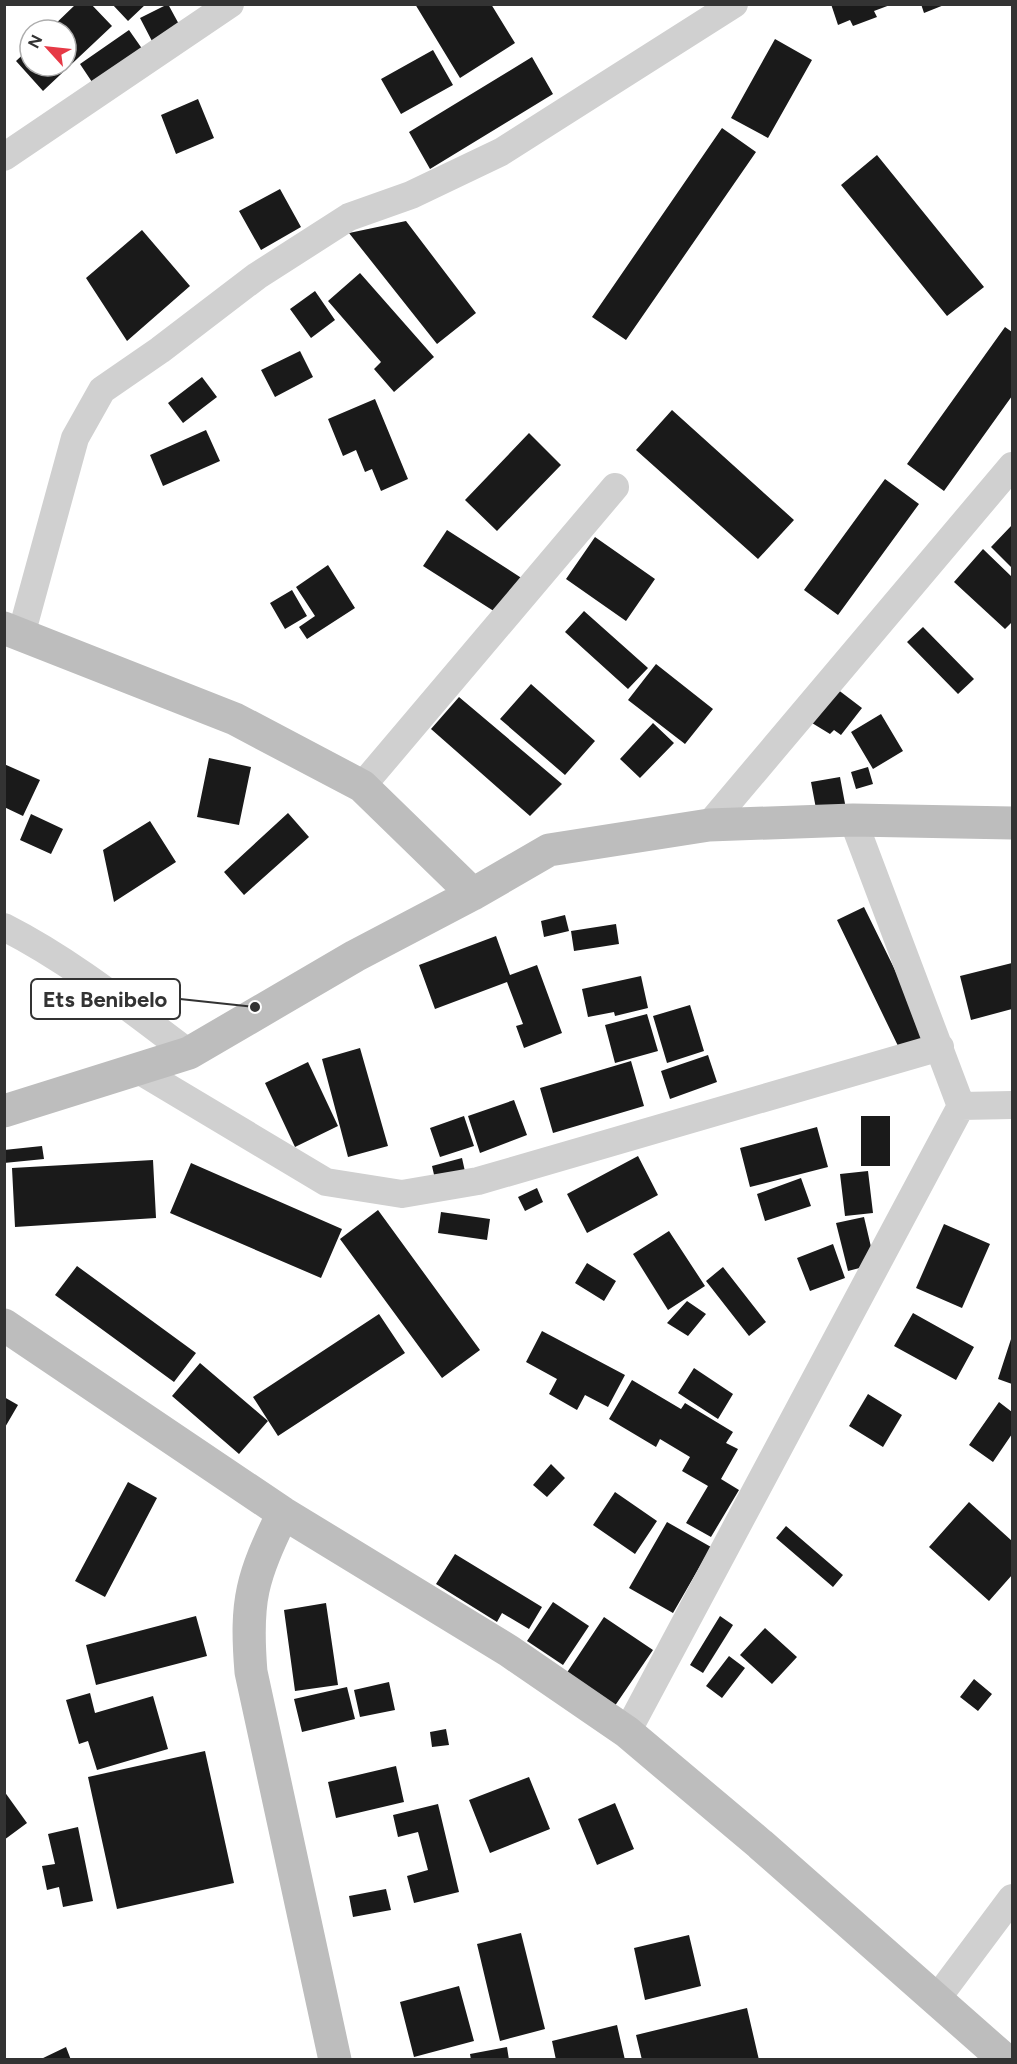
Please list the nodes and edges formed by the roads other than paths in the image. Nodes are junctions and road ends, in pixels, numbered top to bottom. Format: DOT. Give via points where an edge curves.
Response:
graph roads {
  1 [pos="230,4"];
  2 [pos="734,4"];
  3 [pos="4,157"];
  4 [pos="1012,466"];
  5 [pos="615,487"];
  6 [pos="13,631"];
  7 [pos="362,786"];
  8 [pos="853,820"];
  9 [pos="1012,824"];
  10 [pos="709,825"];
  11 [pos="473,894"];
  12 [pos="4,927"];
  13 [pos="940,1047"];
  14 [pos="189,1053"];
  15 [pos="136,1069"];
  16 [pos="1012,1105"];
  17 [pos="961,1107"];
  18 [pos="4,1112"];
  19 [pos="4,1325"];
  20 [pos="283,1513"];
  21 [pos="627,1732"];
  22 [pos="1012,1898"];
  23 [pos="935,2001"];
  24 [pos="994,2058"];
  25 [pos="335,2060"];
  1 -- 3 [label="street"];
  2 -- 6 [label="street" via="501,152 411,195 349,217 257,276 102,390 75,438"];
  4 -- 10 [label="street"];
  5 -- 7 [label="street"];
  6 -- 7 [label="main road" via="235,719"];
  7 -- 11 [label="main road"];
  8 -- 9 [label="main road"];
  8 -- 10 [label="main road"];
  8 -- 13 [label="street"];
  10 -- 11 [label="main road" via="549,850"];
  11 -- 14 [label="main road" via="356,956"];
  12 -- 14 [label="street" via="88,977"];
  13 -- 15 [label="street" via="478,1181 402,1194 326,1182"];
  13 -- 17 [label="street"];
  14 -- 15 [label="main road"];
  15 -- 18 [label="main road"];
  16 -- 17 [label="street"];
  17 -- 21 [label="street"];
  19 -- 20 [label="main road"];
  20 -- 21 [label="main road" via="509,1651"];
  20 -- 25 [label="main road" via="251,1589 251,1672"];
  21 -- 23 [label="main road" via="760,1844"];
  22 -- 23 [label="street"];
  23 -- 24 [label="main road"];
}
